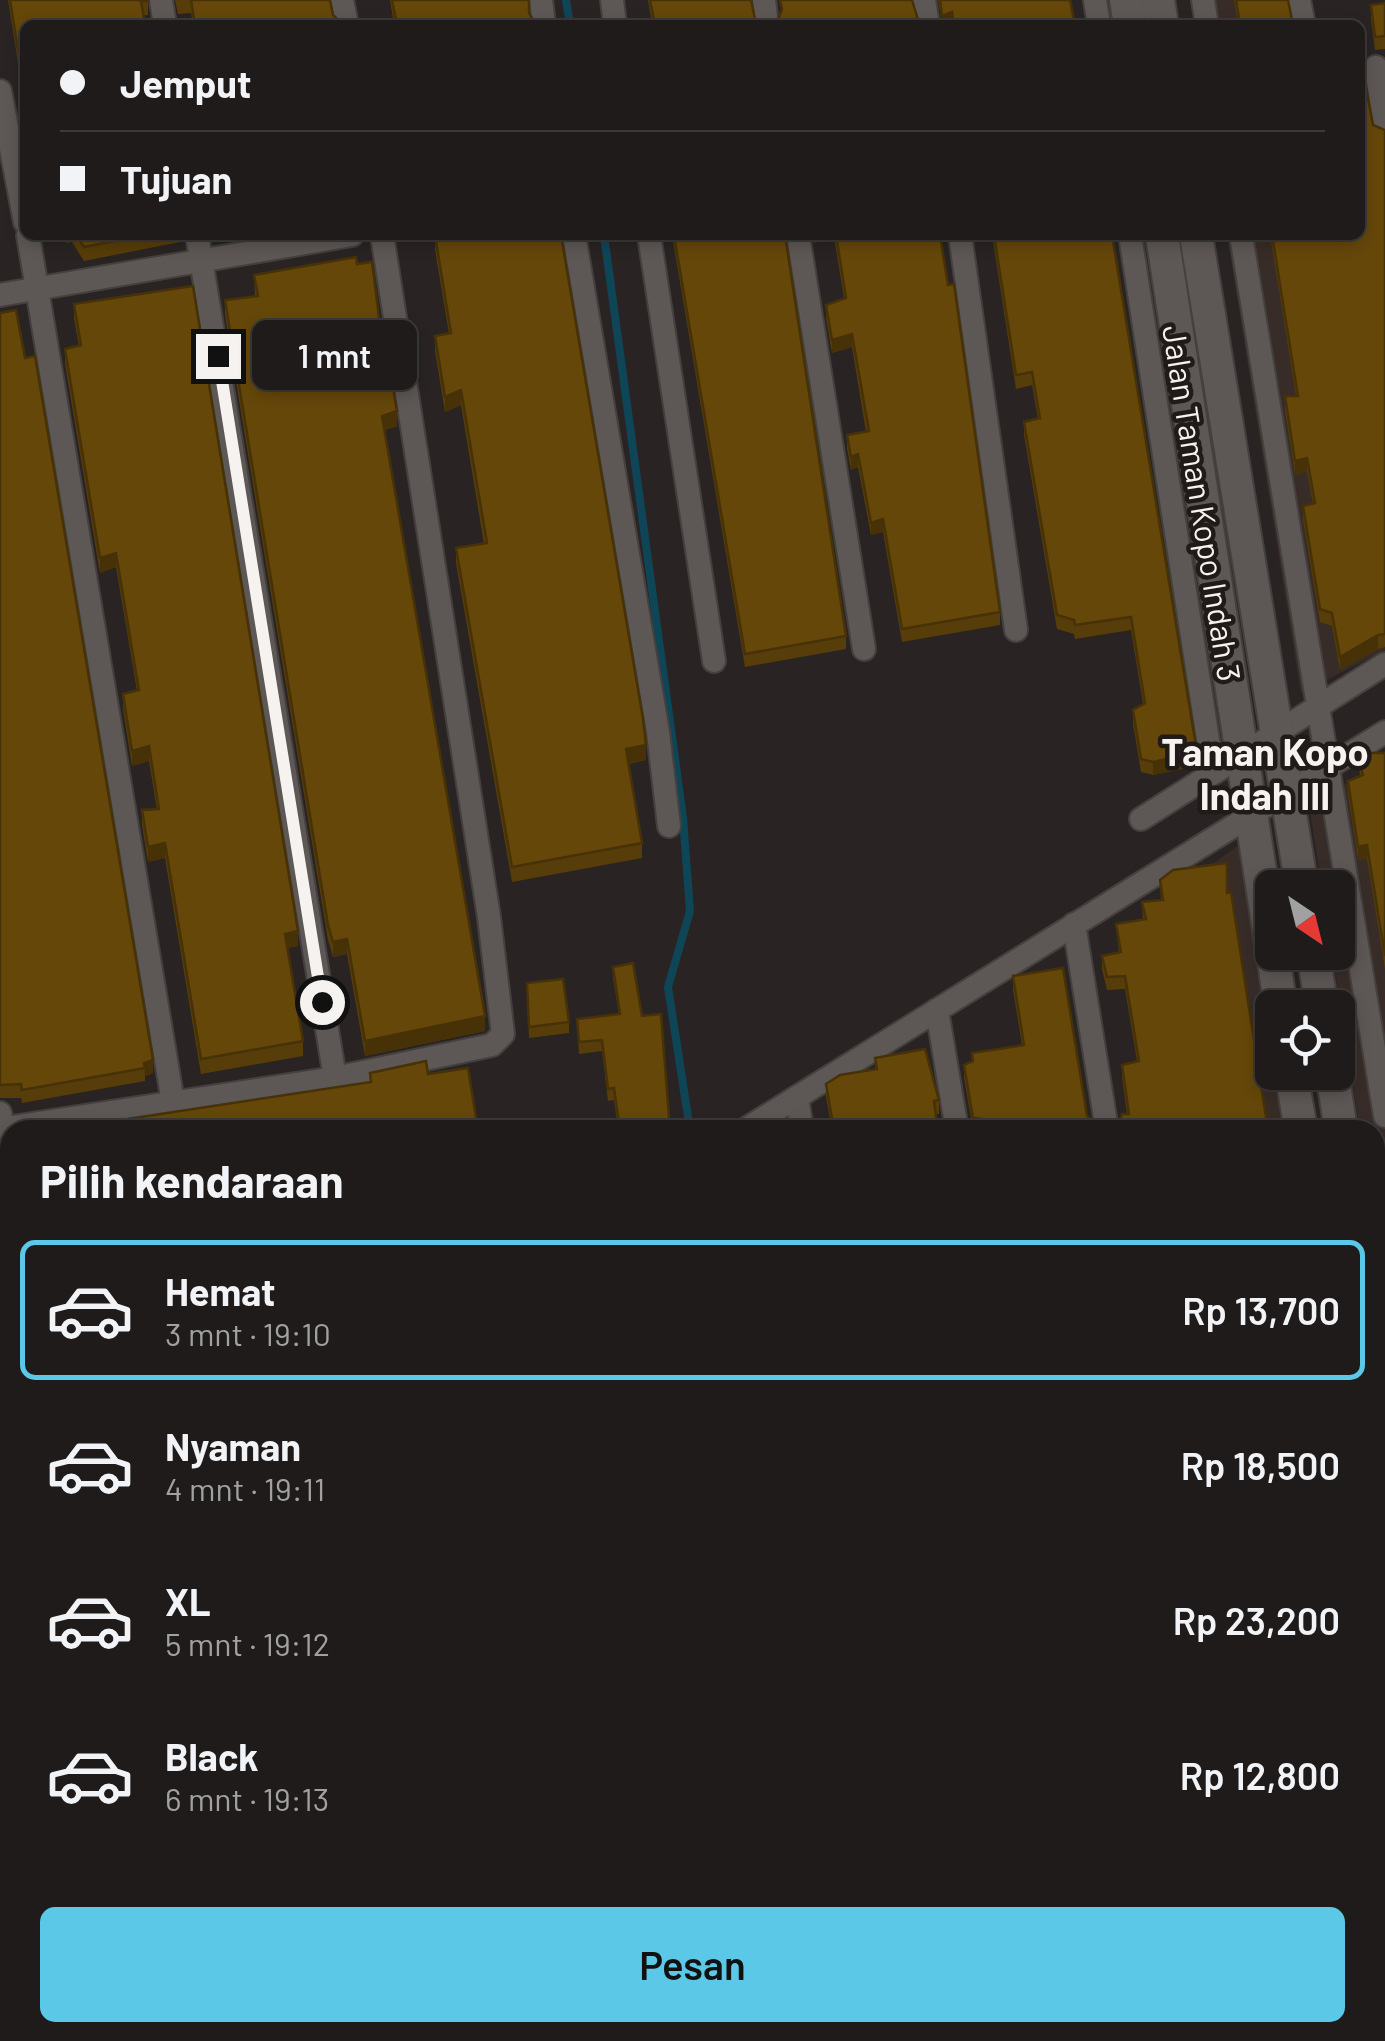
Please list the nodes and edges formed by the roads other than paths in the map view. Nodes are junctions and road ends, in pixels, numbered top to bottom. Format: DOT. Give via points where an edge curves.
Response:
graph roads {
  1 [pos="1374,67"];
  2 [pos="0,90"];
  3 [pos="1385,130"];
  4 [pos="20,196"];
  5 [pos="29,240"];
  6 [pos="198,240"];
  7 [pos="322,240"];
  8 [pos="383,240"];
  9 [pos="575,240"];
  10 [pos="650,240"];
  11 [pos="799,240"];
  12 [pos="961,240"];
  13 [pos="1131,240"];
  14 [pos="1163,240"];
  15 [pos="1197,240"];
  16 [pos="1242,240"];
  17 [pos="202,260"];
  18 [pos="38,289"];
  19 [pos="0,294"];
  20 [pos="1016,630"];
  21 [pos="864,650"];
  22 [pos="714,662"];
  23 [pos="1385,664"];
  24 [pos="1320,703"];
  25 [pos="1278,729"];
  26 [pos="1385,732"];
  27 [pos="1226,763"];
  28 [pos="1330,766"];
  29 [pos="1287,793"];
  30 [pos="1250,817"];
  31 [pos="1142,819"];
  32 [pos="669,826"];
  33 [pos="1299,870"];
  34 [pos="1074,924"];
  35 [pos="1278,990"];
  36 [pos="937,1010"];
  37 [pos="335,1078"];
  38 [pos="1295,1090"];
  39 [pos="1335,1090"];
  40 [pos="797,1097"];
  41 [pos="173,1102"];
  42 [pos="1385,1116"];
  43 [pos="32,1120"];
  44 [pos="760,1120"];
  45 [pos="800,1120"];
  46 [pos="955,1120"];
  47 [pos="1104,1120"];
  48 [pos="1299,1120"];
  49 [pos="1339,1120"];
  1 -- 3 [label="street"];
  2 -- 4 [label="street"];
  5 -- 18 [label="street"];
  6 -- 17 [label="street"];
  7 -- 17 [label="street"];
  8 -- 37 [label="street" via="503,1034 492,1046"];
  9 -- 32 [label="street"];
  10 -- 22 [label="street"];
  11 -- 21 [label="street"];
  12 -- 20 [label="street"];
  13 -- 27 [label="street"];
  14 -- 27 [label="main road, Jalan Taman Kopo Indah 3"];
  15 -- 25 [label="main road, Jalan Taman Kopo Indah 3"];
  16 -- 24 [label="street"];
  17 -- 18 [label="street"];
  17 -- 37 [label="street"];
  18 -- 19 [label="street"];
  18 -- 41 [label="street"];
  23 -- 24 [label="street"];
  24 -- 25 [label="street"];
  24 -- 28 [label="street"];
  25 -- 27 [label="street"];
  25 -- 29 [label="main road, Jalan Taman Kopo Indah 3"];
  26 -- 28 [label="street"];
  27 -- 30 [label="main road, Jalan Taman Kopo Indah 3"];
  27 -- 31 [label="street"];
  28 -- 29 [label="street"];
  28 -- 42 [label="street"];
  29 -- 30 [label="street"];
  29 -- 33 [label="main road, Jalan Taman Kopo Indah 3"];
  30 -- 34 [label="street"];
  30 -- 35 [label="main road, Jalan Taman Kopo Indah 3"];
  34 -- 36 [label="street"];
  34 -- 47 [label="street"];
  36 -- 40 [label="street"];
  36 -- 46 [label="street"];
  37 -- 41 [label="street"];
  38 -- 48 [label="main road"];
  39 -- 49 [label="main road"];
  40 -- 44 [label="street"];
  40 -- 45 [label="street"];
  41 -- 43 [label="street"];
}
